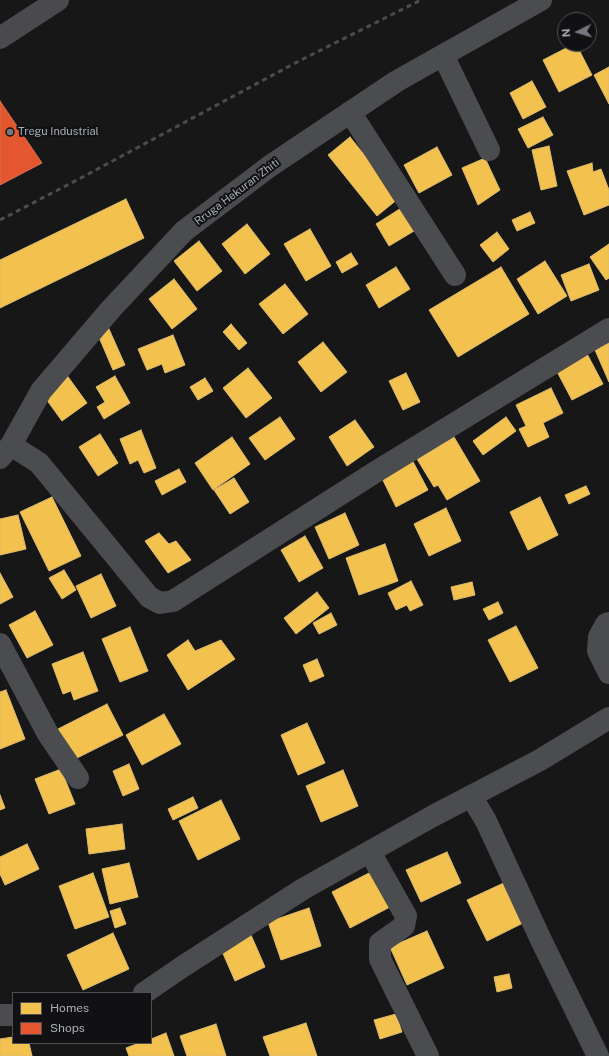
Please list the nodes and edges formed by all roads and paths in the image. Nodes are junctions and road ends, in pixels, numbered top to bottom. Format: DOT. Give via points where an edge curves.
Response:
graph roads {
  1 [pos="58,0"];
  2 [pos="541,0"];
  3 [pos="0,38"];
  4 [pos="443,55"];
  5 [pos="350,112"];
  6 [pos="489,150"];
  7 [pos="455,275"];
  8 [pos="609,329"];
  9 [pos="5,452"];
  10 [pos="609,623"];
  11 [pos="0,644"];
  12 [pos="609,673"];
  13 [pos="609,718"];
  14 [pos="78,778"];
  15 [pos="472,796"];
  16 [pos="370,852"];
  17 [pos="145,992"];
  18 [pos="0,1015"];
  19 [pos="12,1015"];
  20 [pos="428,1056"];
  21 [pos="598,1056"];
  1 -- 3 [label="main road"];
  2 -- 4 [label="street, Rruga Hekuran Zhiti"];
  4 -- 5 [label="street, Rruga Hekuran Zhiti"];
  4 -- 6 [label="street"];
  5 -- 7 [label="street"];
  5 -- 9 [label="street, Rruga Hekuran Zhiti" via="270,166 184,231 111,309 41,391"];
  8 -- 9 [label="street" via="377,471 173,601 160,603 149,597 39,463"];
  10 -- 12 [label="street" via="599,637 598,651"];
  11 -- 14 [label="street" via="48,734"];
  13 -- 15 [label="street" via="540,760"];
  15 -- 16 [label="street"];
  15 -- 21 [label="street"];
  16 -- 17 [label="street" via="303,889"];
  16 -- 20 [label="street" via="406,916 404,926 380,943 380,959"];
  18 -- 19 [label="street"];
}
